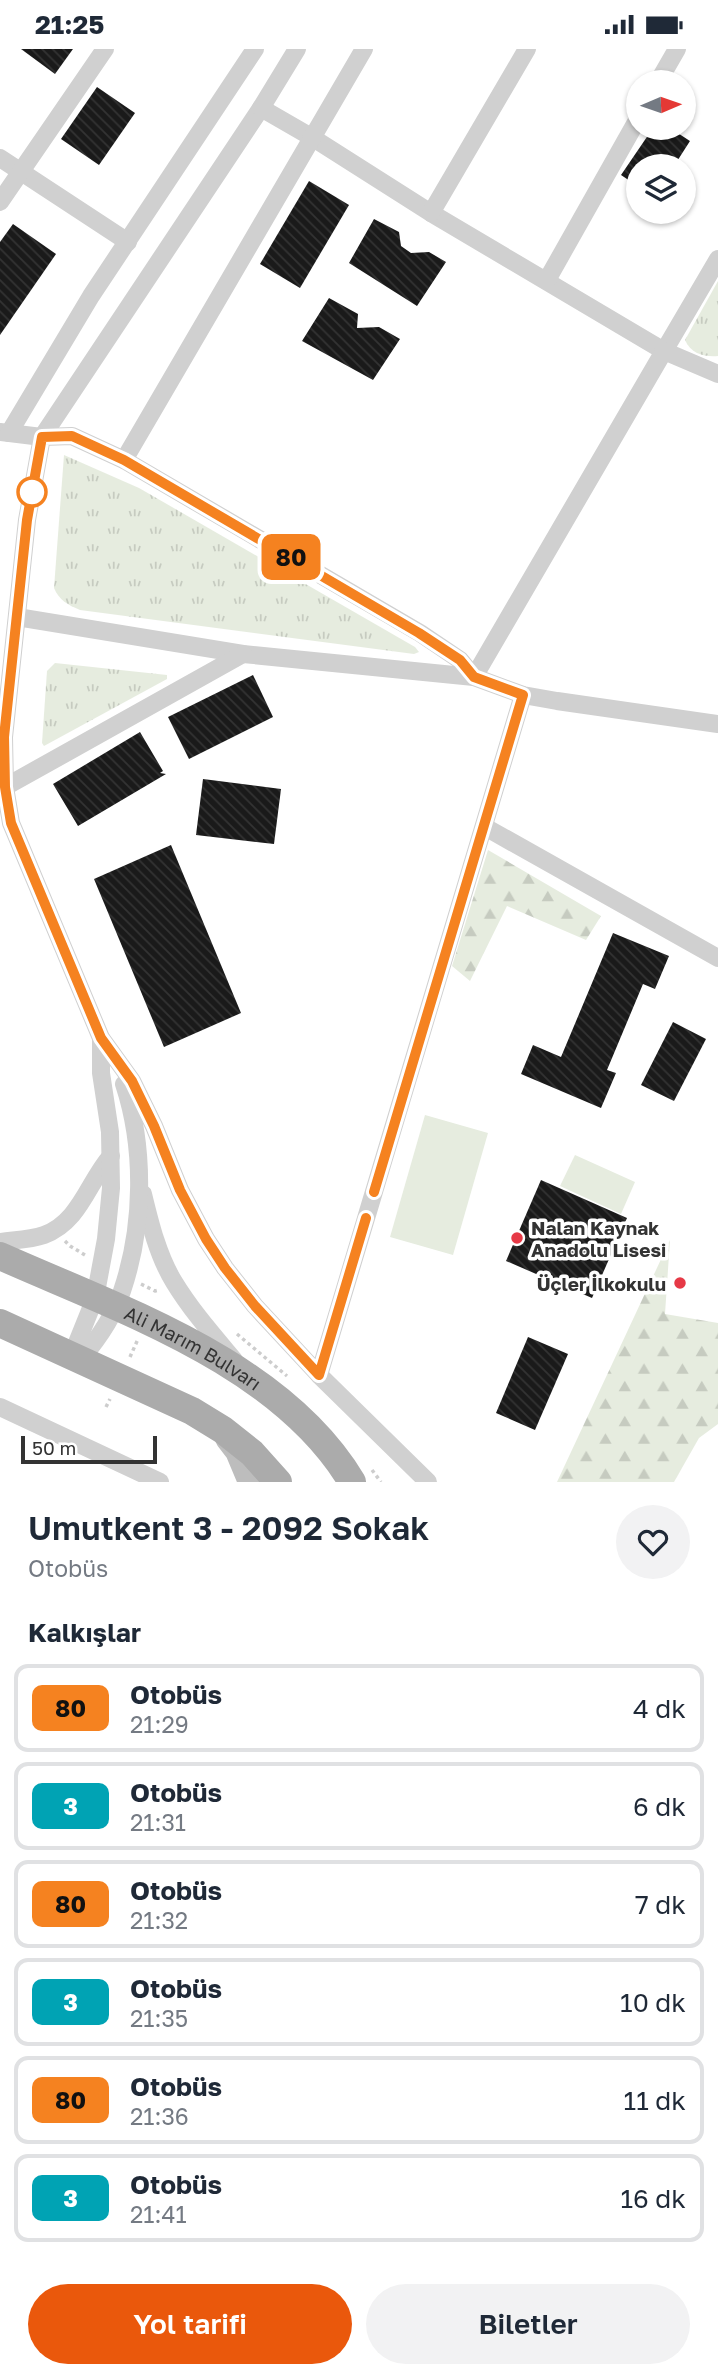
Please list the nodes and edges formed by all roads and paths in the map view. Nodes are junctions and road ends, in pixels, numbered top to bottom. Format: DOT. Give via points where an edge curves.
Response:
graph roads {
  1 [pos="105,49"];
  2 [pos="255,49"];
  3 [pos="297,49"];
  4 [pos="364,49"];
  5 [pos="527,49"];
  6 [pos="677,49"];
  7 [pos="665,70"];
  8 [pos="261,109"];
  9 [pos="313,138"];
  10 [pos="626,140"];
  11 [pos="0,158"];
  12 [pos="21,173"];
  13 [pos="0,202"];
  14 [pos="431,213"];
  15 [pos="128,242"];
  16 [pos="718,259"];
  17 [pos="547,280"];
  18 [pos="664,351"];
  19 [pos="718,374"];
  20 [pos="5,433"];
  21 [pos="42,437"];
  22 [pos="124,460"];
  23 [pos="17,617"];
  24 [pos="243,654"];
  25 [pos="474,677"];
  26 [pos="523,695"];
  27 [pos="718,724"];
  28 [pos="5,787"];
  29 [pos="485,827"];
  30 [pos="718,958"];
  31 [pos="101,1038"];
  32 [pos="114,1058"];
  33 [pos="111,1156"];
  34 [pos="137,1172"];
  35 [pos="0,1242"];
  36 [pos="0,1256"];
  37 [pos="162,1290"];
  38 [pos="105,1303"];
  39 [pos="146,1322"];
  40 [pos="0,1323"];
  41 [pos="77,1358"];
  42 [pos="319,1375"];
  43 [pos="121,1378"];
  44 [pos="250,1379"];
  45 [pos="0,1407"];
  46 [pos="106,1407"];
  47 [pos="223,1430"];
  48 [pos="160,1482"];
  49 [pos="251,1482"];
  50 [pos="278,1482"];
  51 [pos="352,1482"];
  52 [pos="428,1482"];
  1 -- 12 [label="street"];
  2 -- 15 [label="street"];
  3 -- 8 [label="street"];
  4 -- 9 [label="street"];
  5 -- 14 [label="street"];
  6 -- 7 [label="street"];
  8 -- 9 [label="street"];
  8 -- 21 [label="street"];
  9 -- 14 [label="street"];
  9 -- 22 [label="street"];
  10 -- 17 [label="street"];
  11 -- 12 [label="street"];
  12 -- 13 [label="street"];
  12 -- 15 [label="street"];
  14 -- 17 [label="street"];
  15 -- 20 [label="street"];
  16 -- 18 [label="street"];
  17 -- 18 [label="street"];
  18 -- 19 [label="street"];
  18 -- 25 [label="street"];
  20 -- 21 [label="street"];
  21 -- 22 [label="street" via="72,436"];
  21 -- 23 [label="street"];
  22 -- 25 [label="street" via="419,633 460,660"];
  23 -- 24 [label="street"];
  23 -- 28 [label="street" via="4,737"];
  24 -- 25 [label="street"];
  24 -- 28 [label="street"];
  25 -- 26 [label="street"];
  26 -- 27 [label="street"];
  26 -- 29 [label="street"];
  28 -- 31 [label="street" via="11,823"];
  29 -- 30 [label="street"];
  29 -- 42 [label="street"];
  31 -- 32 [label="street"];
  31 -- 33 [label="street"];
  32 -- 34 [label="street" via="132,1110"];
  32 -- 42 [label="street" via="132,1081 180,1190 212,1249 255,1306"];
  33 -- 35 [label="street" via="68,1220 46,1234"];
  33 -- 38 [label="street"];
  34 -- 38 [label="street" via="132,1253 122,1293"];
  34 -- 44 [label="street" via="173,1281"];
  36 -- 38 [label="main road, Ali Marım Bulvarı"];
  37 -- 39 [label="path"];
  38 -- 39 [label="main road, Ali Marım Bulvarı"];
  38 -- 41 [label="street"];
  39 -- 43 [label="path"];
  39 -- 44 [label="main road, Ali Marım Bulvarı" via="186,1339"];
  40 -- 41 [label="main road"];
  41 -- 43 [label="main road"];
  42 -- 52 [label="street"];
  43 -- 46 [label="path"];
  43 -- 47 [label="main road"];
  44 -- 51 [label="main road, Ali Marım Bulvarı" via="304,1422"];
  45 -- 48 [label="street"];
  47 -- 49 [label="street"];
  47 -- 50 [label="main road"];
}
